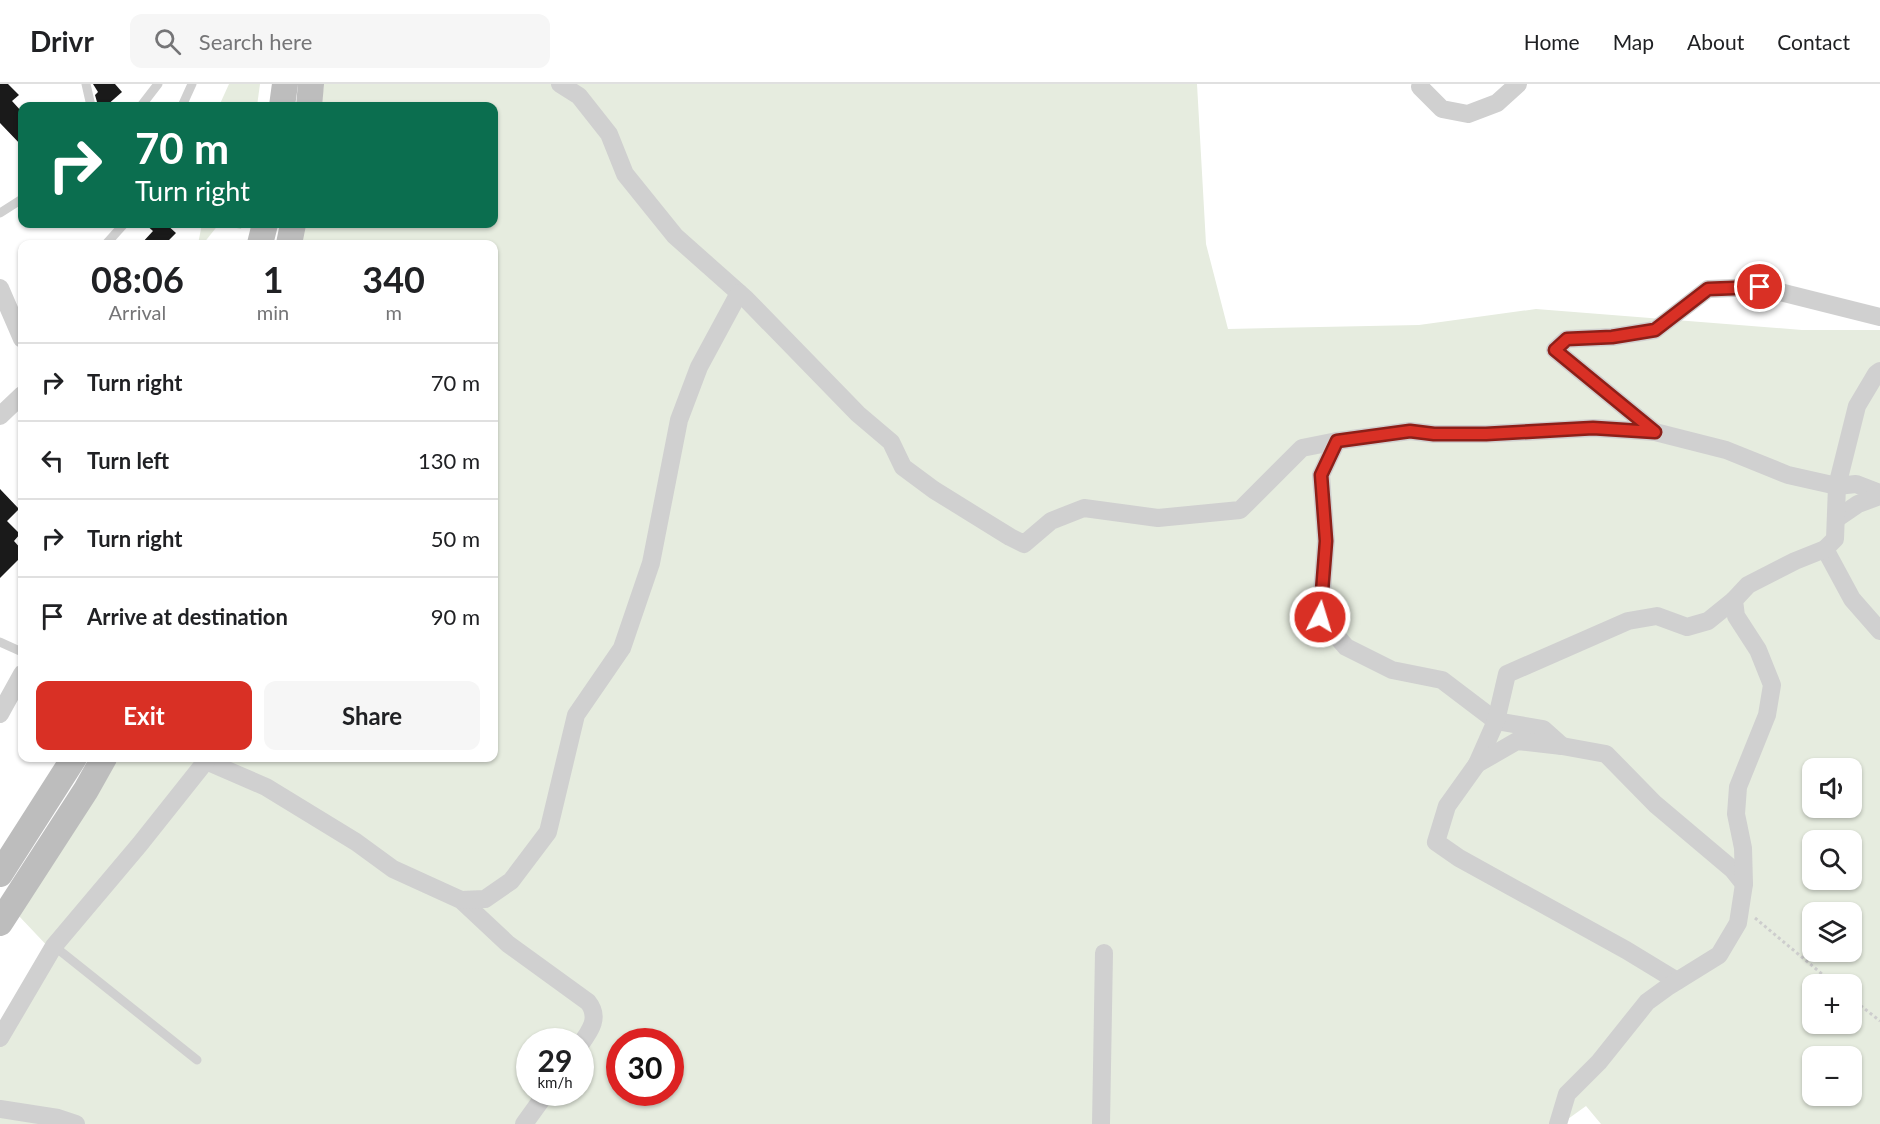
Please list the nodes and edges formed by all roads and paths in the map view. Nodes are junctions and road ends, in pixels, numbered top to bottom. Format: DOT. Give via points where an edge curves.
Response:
graph roads {
  1 [pos="86,84"];
  2 [pos="158,84"];
  3 [pos="192,84"];
  4 [pos="285,84"];
  5 [pos="311,84"];
  6 [pos="560,84"];
  7 [pos="1518,84"];
  8 [pos="1420,87"];
  9 [pos="90,102"];
  10 [pos="144,102"];
  11 [pos="184,102"];
  12 [pos="283,102"];
  13 [pos="309,102"];
  14 [pos="18,202"];
  15 [pos="0,213"];
  16 [pos="120,228"];
  17 [pos="110,240"];
  18 [pos="0,288"];
  19 [pos="739,293"];
  20 [pos="1880,316"];
  21 [pos="18,330"];
  22 [pos="1880,371"];
  23 [pos="18,399"];
  24 [pos="0,416"];
  25 [pos="1655,432"];
  26 [pos="1337,441"];
  27 [pos="1837,486"];
  28 [pos="1880,494"];
  29 [pos="1836,519"];
  30 [pos="1825,549"];
  31 [pos="1734,600"];
  32 [pos="1880,631"];
  33 [pos="0,642"];
  34 [pos="18,650"];
  35 [pos="18,681"];
  36 [pos="0,714"];
  37 [pos="1496,721"];
  38 [pos="1562,746"];
  39 [pos="71,762"];
  40 [pos="102,762"];
  41 [pos="203,762"];
  42 [pos="212,762"];
  43 [pos="1477,764"];
  44 [pos="0,874"];
  45 [pos="1744,884"];
  46 [pos="461,900"];
  47 [pos="1741,904"];
  48 [pos="0,923"];
  49 [pos="54,946"];
  50 [pos="1104,953"];
  51 [pos="1822,974"];
  52 [pos="1677,981"];
  53 [pos="1862,1007"];
  54 [pos="1880,1021"];
  55 [pos="590,1028"];
  56 [pos="0,1038"];
  57 [pos="197,1060"];
  58 [pos="537,1106"];
  59 [pos="0,1109"];
  60 [pos="76,1124"];
  61 [pos="524,1124"];
  62 [pos="1101,1124"];
  63 [pos="1558,1124"];
  1 -- 9 [label="lane"];
  2 -- 10 [label="lane"];
  3 -- 11 [label="lane"];
  4 -- 12 [label="main road"];
  5 -- 13 [label="main road"];
  6 -- 19 [label="street" via="579,96 609,134 625,174 675,236"];
  7 -- 8 [label="street" via="1497,103 1467,114 1442,109"];
  14 -- 15 [label="lane"];
  16 -- 17 [label="lane"];
  18 -- 21 [label="street"];
  19 -- 26 [label="street" via="858,414 891,442 903,467 1024,544 1050,521 1084,508 1158,518 1240,510 1302,448"];
  19 -- 46 [label="street" via="699,367 679,420 651,563 622,648 576,715 548,832 511,881 485,899"];
  20 -- 25 [label="street" via="1760,287 1708,289 1655,330 1567,339 1555,350"];
  22 -- 27 [label="street" via="1857,406"];
  23 -- 24 [label="street"];
  25 -- 26 [label="street" via="1593,428 1486,434 1410,431"];
  25 -- 27 [label="street" via="1726,450 1788,475"];
  26 -- 37 [label="street" via="1321,475 1326,541 1320,617 1346,646 1392,670 1442,680"];
  27 -- 28 [label="street" via="1856,484"];
  27 -- 29 [label="street"];
  28 -- 29 [label="street"];
  29 -- 30 [label="street" via="1835,539"];
  30 -- 31 [label="street" via="1748,585"];
  30 -- 32 [label="street" via="1852,599"];
  31 -- 37 [label="street" via="1708,621 1687,627 1657,616 1628,621 1507,674"];
  31 -- 45 [label="street" via="1736,616 1758,650 1772,685 1767,715 1738,788 1736,814 1743,848"];
  33 -- 34 [label="lane"];
  35 -- 36 [label="street"];
  37 -- 38 [label="street" via="1544,729"];
  37 -- 43 [label="street"];
  38 -- 43 [label="street" via="1517,741"];
  38 -- 45 [label="street" via="1606,754"];
  39 -- 44 [label="main road"];
  40 -- 48 [label="main road"];
  41 -- 49 [label="street"];
  42 -- 46 [label="street" via="266,787 393,869"];
  43 -- 52 [label="street" via="1447,806 1436,842"];
  45 -- 47 [label="street"];
  46 -- 55 [label="street" via="508,944 588,1002 595,1019"];
  47 -- 51 [label="path"];
  47 -- 52 [label="street" via="1738,923 1719,955"];
  49 -- 56 [label="street"];
  49 -- 57 [label="lane"];
  50 -- 62 [label="street"];
  52 -- 63 [label="street" via="1647,1002 1599,1062 1567,1094"];
  53 -- 54 [label="path"];
  58 -- 61 [label="street"];
  59 -- 60 [label="street"];
}
